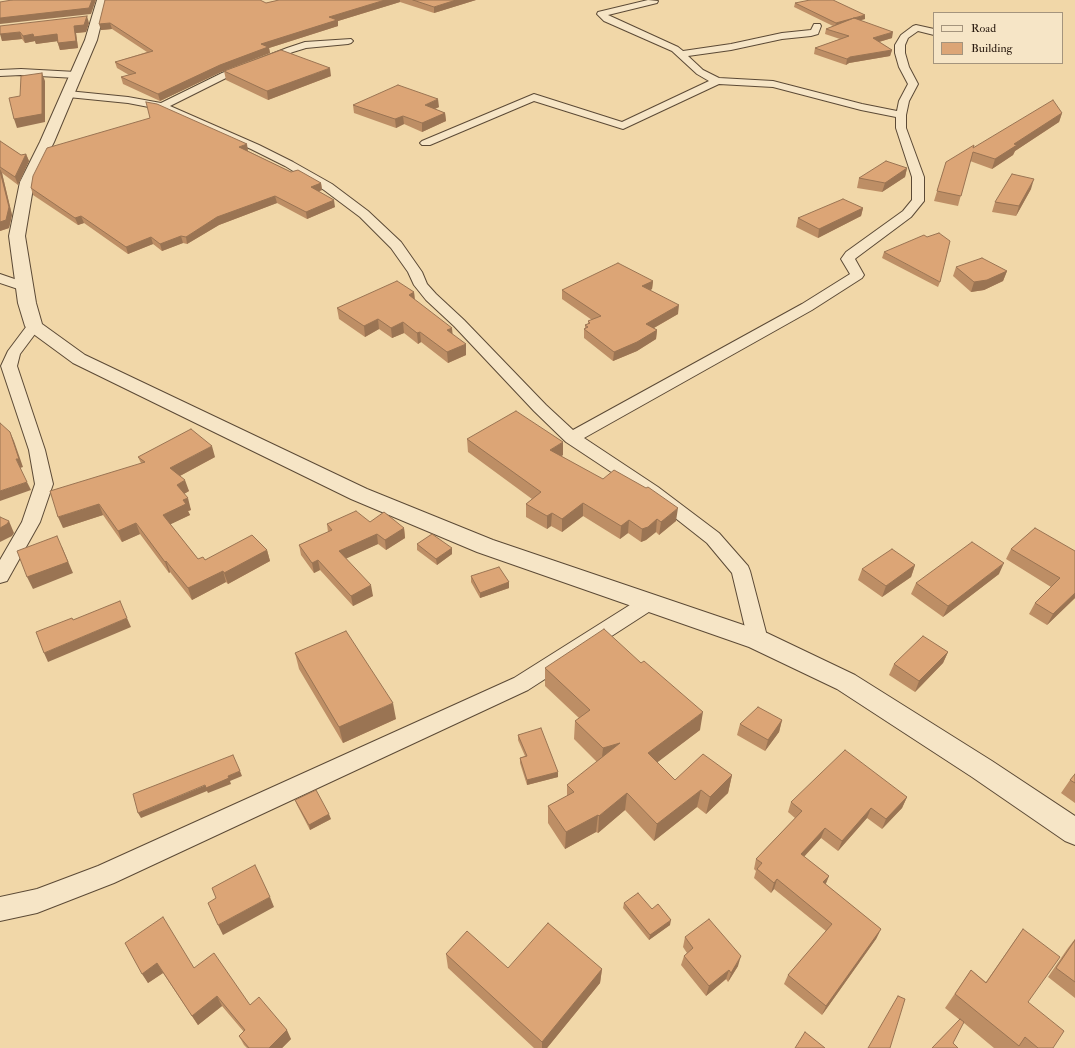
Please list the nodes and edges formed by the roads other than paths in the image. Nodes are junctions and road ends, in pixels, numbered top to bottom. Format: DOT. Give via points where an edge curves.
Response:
graph roads {
  1 [pos="652,1"];
  2 [pos="665,1"];
  3 [pos="97,12"];
  4 [pos="817,26"];
  5 [pos="933,32"];
  6 [pos="348,41"];
  7 [pos="681,54"];
  8 [pos="0,73"];
  9 [pos="76,75"];
  10 [pos="717,81"];
  11 [pos="68,94"];
  12 [pos="162,106"];
  13 [pos="901,115"];
  14 [pos="426,143"];
  15 [pos="0,278"];
  16 [pos="24,287"];
  17 [pos="34,326"];
  18 [pos="19,346"];
  19 [pos="0,353"];
  20 [pos="572,438"];
  21 [pos="0,576"];
  22 [pos="648,603"];
  23 [pos="758,640"];
  24 [pos="1075,832"];
  25 [pos="0,909"];
  1 -- 2 [label="street"];
  1 -- 7 [label="street" via="601,14"];
  3 -- 9 [label="street" via="91,40"];
  4 -- 7 [label="street" via="815,32 811,33"];
  5 -- 13 [label="street" via="916,28 904,37 900,45 904,67 913,84 904,100"];
  6 -- 12 [label="street" via="305,44 224,75"];
  7 -- 10 [label="street" via="700,72"];
  8 -- 9 [label="street"];
  9 -- 11 [label="street"];
  10 -- 13 [label="street" via="773,84"];
  10 -- 14 [label="street" via="623,126 534,97"];
  11 -- 12 [label="street"];
  11 -- 16 [label="street" via="27,182 16,236"];
  12 -- 20 [label="street" via="289,164 328,187 364,214 396,246 431,297"];
  13 -- 20 [label="street" via="901,128 918,177 918,201 906,214 851,255 848,259 857,275 807,307"];
  15 -- 16 [label="street"];
  16 -- 17 [label="street"];
  17 -- 18 [label="street"];
  17 -- 22 [label="street" via="79,359 360,494 485,546"];
  18 -- 19 [label="street"];
  18 -- 21 [label="street" via="9,366 37,450 44,484 31,522"];
  20 -- 23 [label="street" via="652,491 712,538 741,571"];
  22 -- 23 [label="street"];
  22 -- 25 [label="street" via="521,684 105,875 37,901"];
  23 -- 24 [label="street" via="846,682 976,764"];
}
